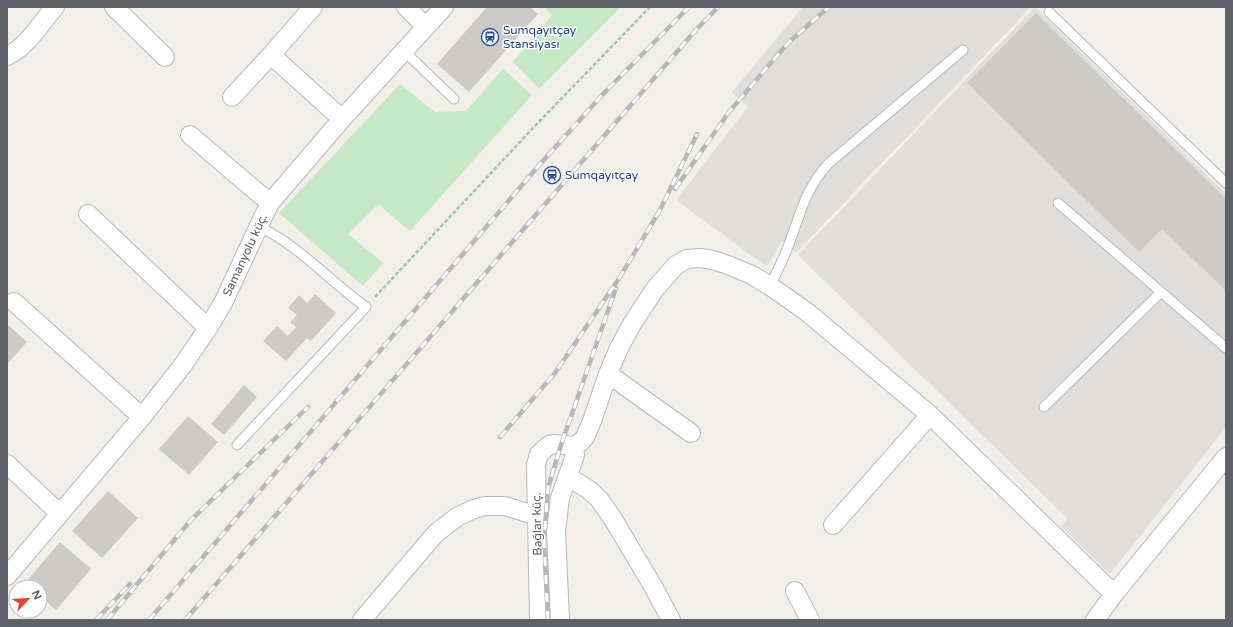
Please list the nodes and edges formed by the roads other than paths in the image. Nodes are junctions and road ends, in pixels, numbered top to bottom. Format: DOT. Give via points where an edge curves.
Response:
graph roads {
  1 [pos="114,7"];
  2 [pos="313,7"];
  3 [pos="406,7"];
  4 [pos="444,7"];
  5 [pos="50,9"];
  6 [pos="1049,12"];
  7 [pos="426,27"];
  8 [pos="963,50"];
  9 [pos="404,51"];
  10 [pos="7,56"];
  11 [pos="165,56"];
  12 [pos="271,56"];
  13 [pos="232,97"];
  14 [pos="454,99"];
  15 [pos="342,119"];
  16 [pos="190,135"];
  17 [pos="1226,182"];
  18 [pos="270,203"];
  19 [pos="1058,203"];
  20 [pos="88,214"];
  21 [pos="258,226"];
  22 [pos="770,286"];
  23 [pos="1161,292"];
  24 [pos="14,302"];
  25 [pos="208,328"];
  26 [pos="1226,348"];
  27 [pos="608,374"];
  28 [pos="1044,407"];
  29 [pos="930,415"];
  30 [pos="142,416"];
  31 [pos="691,433"];
  32 [pos="237,445"];
  33 [pos="568,445"];
  34 [pos="1226,457"];
  35 [pos="7,464"];
  36 [pos="568,477"];
  37 [pos="59,514"];
  38 [pos="537,516"];
  39 [pos="833,525"];
  40 [pos="7,576"];
  41 [pos="795,591"];
  42 [pos="1114,594"];
  43 [pos="362,620"];
  44 [pos="539,620"];
  45 [pos="560,620"];
  46 [pos="672,620"];
  47 [pos="810,620"];
  48 [pos="1095,620"];
  1 -- 11 [label="street"];
  2 -- 12 [label="street"];
  3 -- 7 [label="street"];
  4 -- 7 [label="street, Samanyolu küç."];
  5 -- 10 [label="street" via="27,41 16,52"];
  6 -- 17 [label="lane"];
  7 -- 9 [label="street, Samanyolu küç."];
  8 -- 22 [label="lane" via="816,177"];
  9 -- 14 [label="lane"];
  9 -- 15 [label="street, Samanyolu küç."];
  12 -- 13 [label="street"];
  12 -- 15 [label="street"];
  15 -- 18 [label="street, Samanyolu küç."];
  16 -- 18 [label="street"];
  18 -- 21 [label="street, Samanyolu küç."];
  19 -- 23 [label="lane"];
  20 -- 25 [label="street"];
  21 -- 25 [label="street, Samanyolu küç." via="223,303"];
  21 -- 32 [label="lane" via="284,240 366,307"];
  22 -- 27 [label="street" via="752,275 713,260 687,259 676,265 655,289 632,324"];
  22 -- 29 [label="street" via="807,312"];
  23 -- 26 [label="lane"];
  23 -- 28 [label="lane"];
  24 -- 30 [label="street"];
  25 -- 30 [label="street, Samanyolu küç." via="183,365"];
  27 -- 31 [label="street"];
  27 -- 33 [label="street" via="585,437 581,442"];
  29 -- 39 [label="street"];
  29 -- 42 [label="street"];
  30 -- 37 [label="street, Samanyolu küç."];
  33 -- 36 [label="street" via="575,455"];
  33 -- 38 [label="street, Bağlar küç." via="549,445 539,454 536,465"];
  34 -- 42 [label="street"];
  35 -- 37 [label="street"];
  36 -- 45 [label="street" via="560,498 556,531"];
  36 -- 46 [label="street" via="599,499"];
  37 -- 40 [label="street, Samanyolu küç."];
  38 -- 43 [label="street" via="505,506 485,506 457,517 436,533"];
  38 -- 44 [label="street, Bağlar küç."];
  41 -- 47 [label="street"];
  42 -- 48 [label="street"];
}
